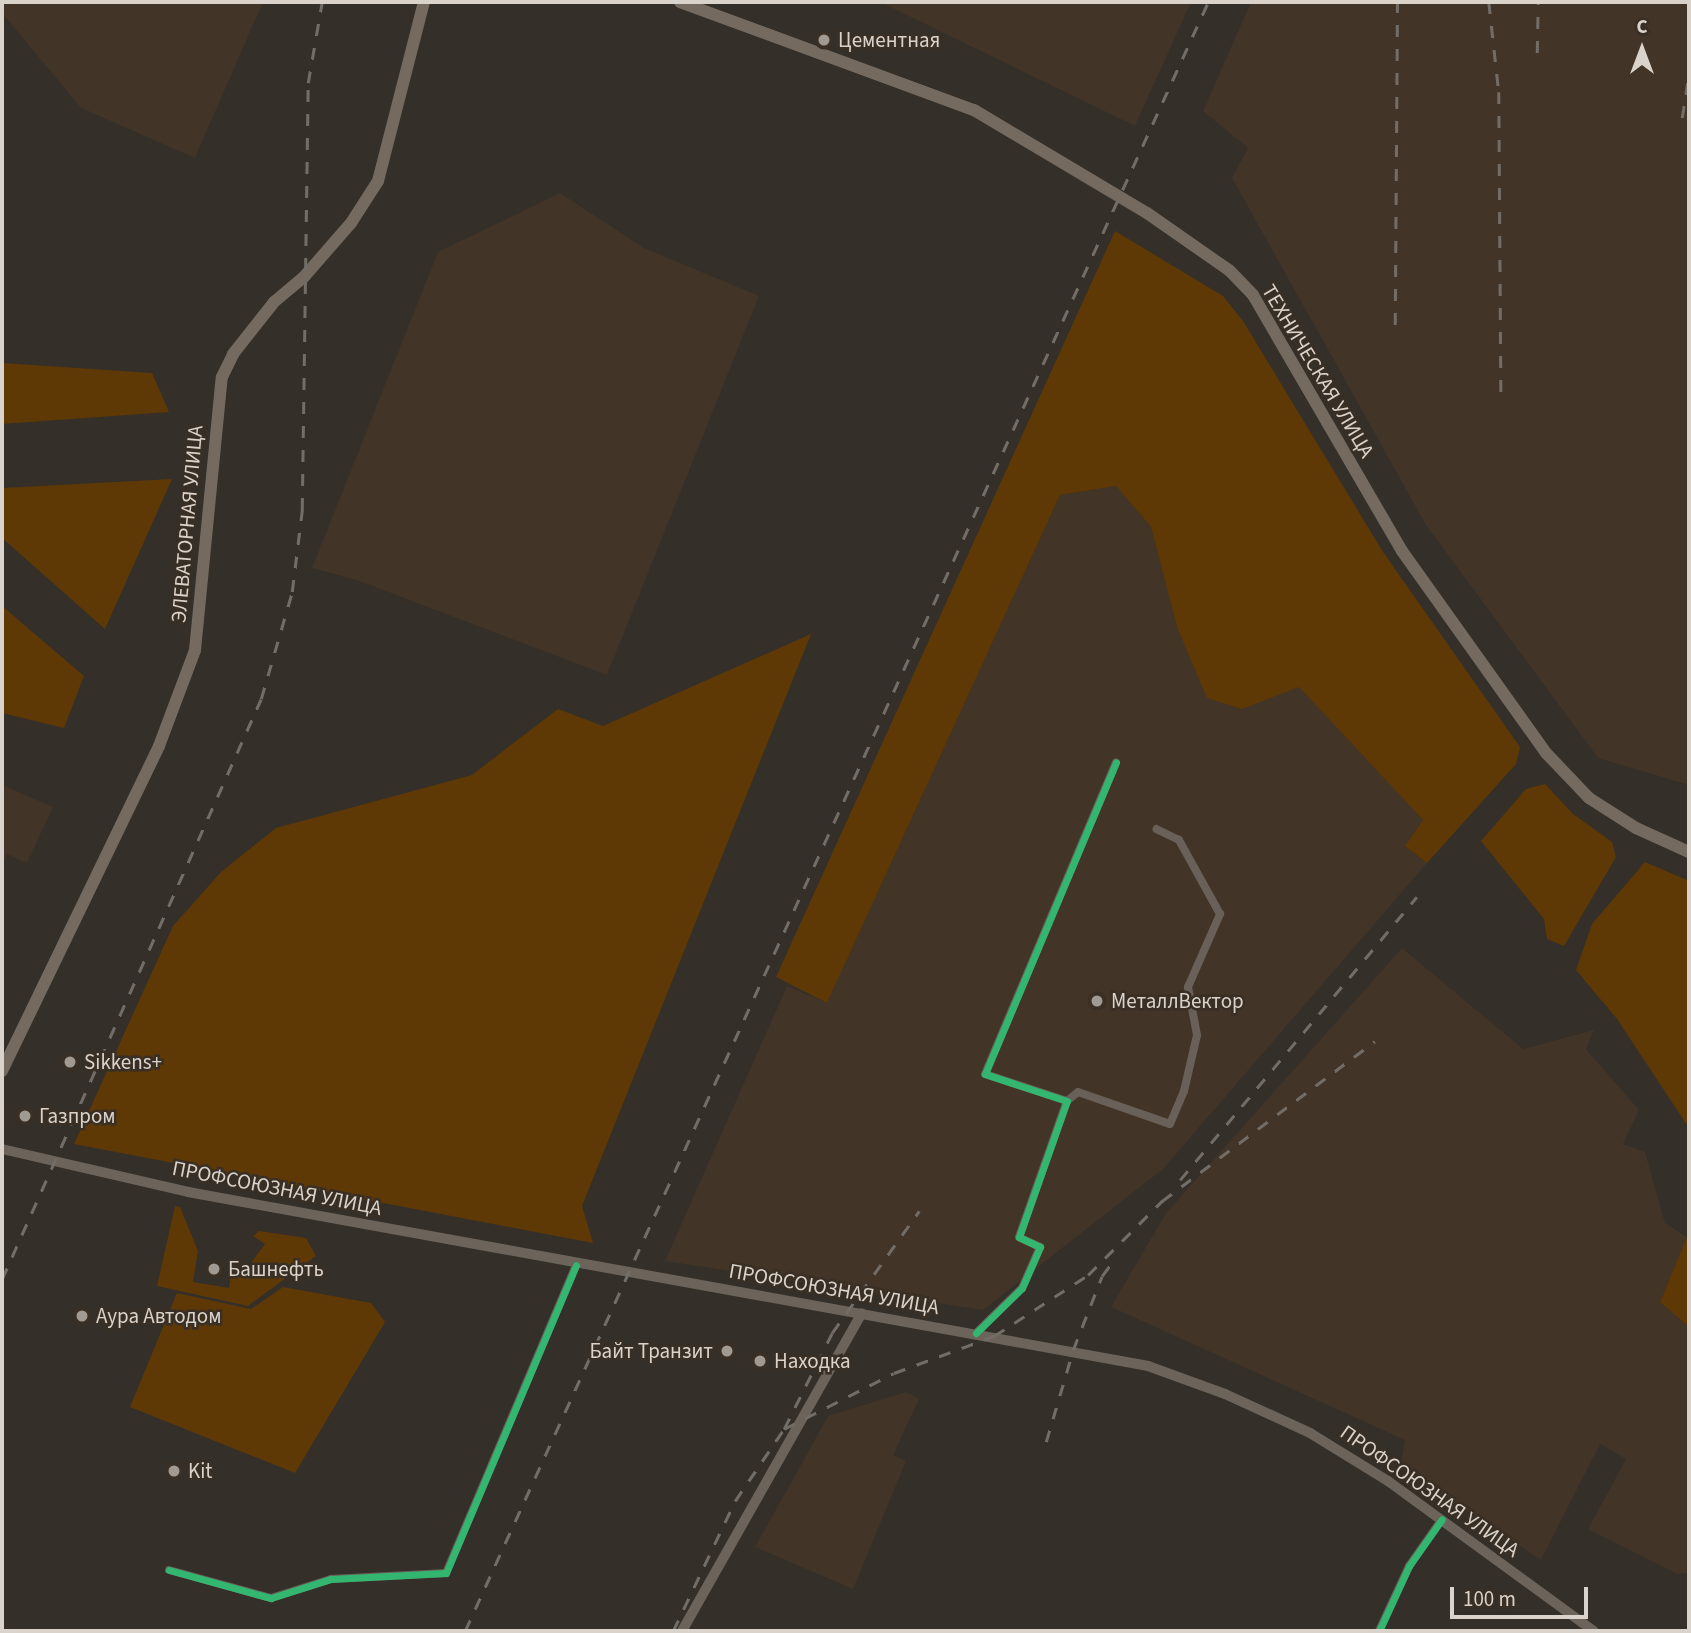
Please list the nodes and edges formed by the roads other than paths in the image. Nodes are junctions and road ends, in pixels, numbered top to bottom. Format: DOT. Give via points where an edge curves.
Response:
graph roads {
  1 [pos="424,2"];
  2 [pos="680,2"];
  3 [pos="1116,762"];
  4 [pos="1156,829"];
  5 [pos="1689,852"];
  6 [pos="2,1071"];
  7 [pos="1067,1101"];
  8 [pos="2,1149"];
  9 [pos="576,1265"];
  10 [pos="862,1313"];
  11 [pos="976,1333"];
  12 [pos="1442,1519"];
  13 [pos="169,1570"];
  14 [pos="682,1631"];
  15 [pos="1379,1631"];
  16 [pos="1594,1631"];
  1 -- 6 [label="main road, ЭЛЕВАТОРНАЯ УЛИЦА" via="378,181 351,223 303,278 274,302 233,354 222,377 195,650 159,746"];
  2 -- 5 [label="main road, ТЕХНИЧЕСКАЯ УЛИЦА" via="941,94 1099,183 1204,250 1253,295 1402,551 1560,771 1589,798 1636,828"];
  3 -- 7 [label="street" via="985,1074"];
  4 -- 7 [label="street" via="1179,840 1220,914 1188,987 1197,1035 1184,1091 1170,1124 1078,1092"];
  7 -- 11 [label="street" via="1019,1237 1040,1247 1022,1288"];
  8 -- 9 [label="main road, ПРОФСОЮЗНАЯ УЛИЦА" via="188,1192"];
  9 -- 10 [label="main road, ПРОФСОЮЗНАЯ УЛИЦА"];
  9 -- 13 [label="street" via="446,1573 331,1579 271,1598"];
  10 -- 11 [label="main road, ПРОФСОЮЗНАЯ УЛИЦА"];
  10 -- 14 [label="main road"];
  11 -- 12 [label="main road, ПРОФСОЮЗНАЯ УЛИЦА" via="1148,1366 1225,1394 1310,1433"];
  12 -- 15 [label="street" via="1409,1566"];
  12 -- 16 [label="main road, ПРОФСОЮЗНАЯ УЛИЦА"];
}
